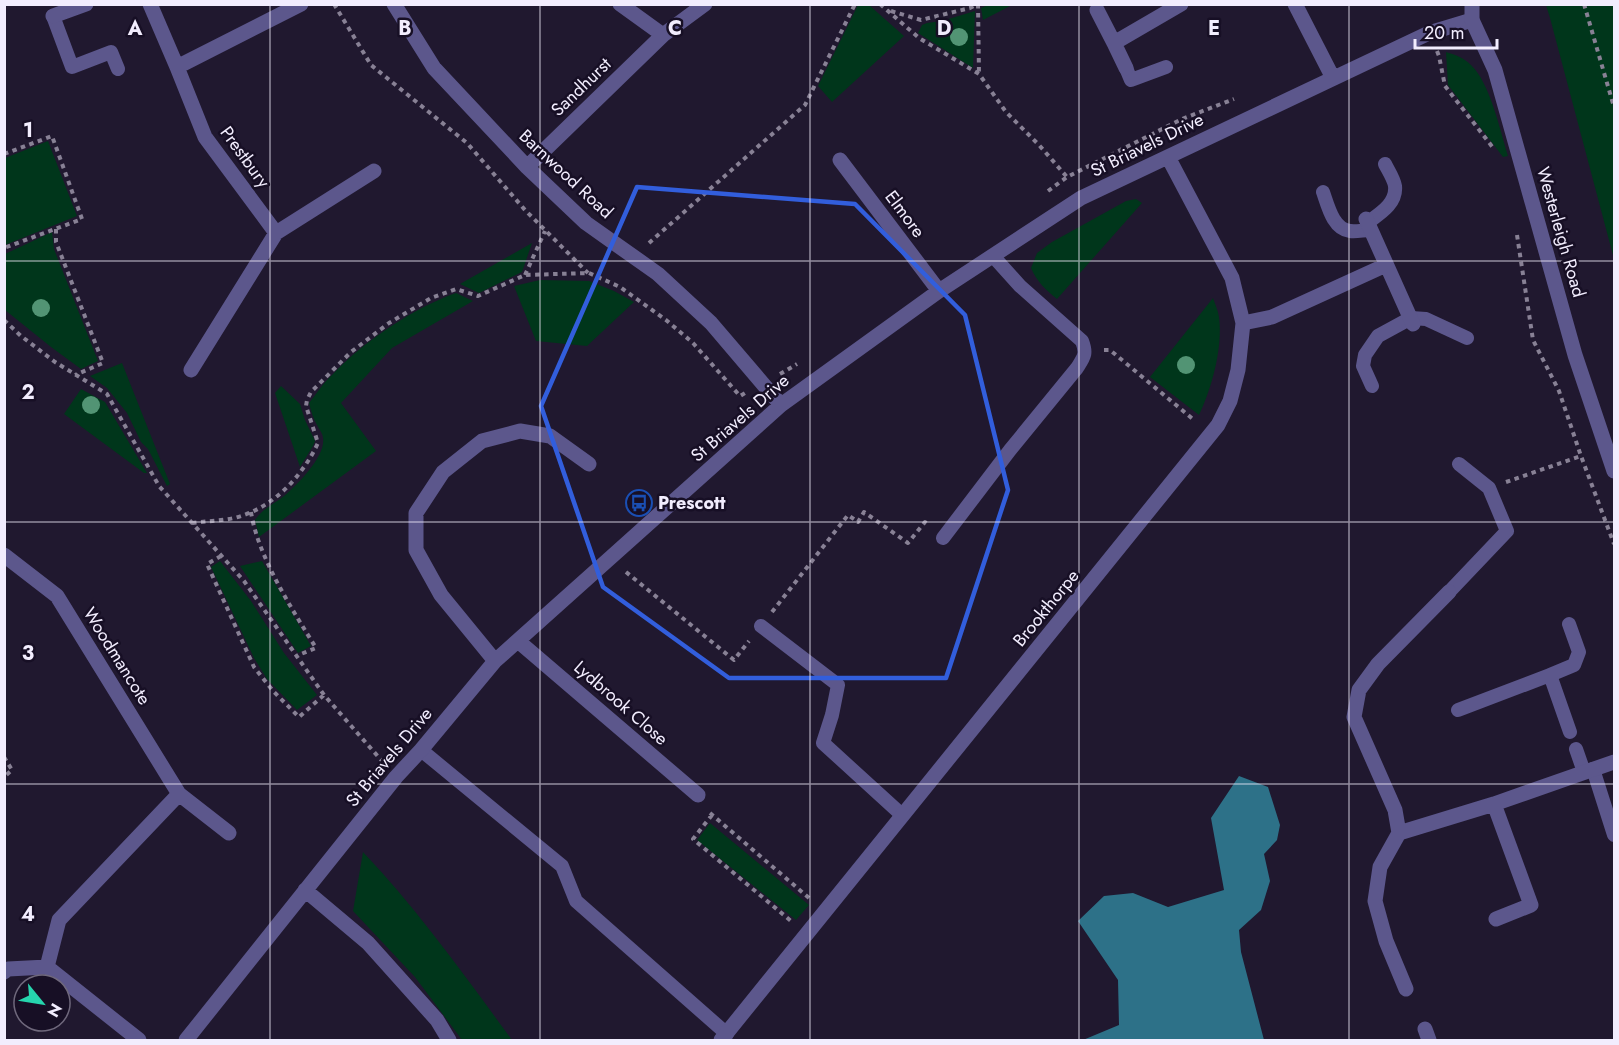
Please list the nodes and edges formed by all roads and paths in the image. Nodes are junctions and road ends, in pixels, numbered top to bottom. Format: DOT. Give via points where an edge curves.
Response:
graph roads {
  1 [pos="86,4"];
  2 [pos="150,4"];
  3 [pos="301,4"];
  4 [pos="334,4"];
  5 [pos="394,4"];
  6 [pos="620,4"];
  7 [pos="705,4"];
  8 [pos="855,4"];
  9 [pos="880,4"];
  10 [pos="978,4"];
  11 [pos="1181,4"];
  12 [pos="1295,4"];
  13 [pos="1472,4"];
  14 [pos="1584,4"];
  15 [pos="1097,8"];
  16 [pos="887,10"];
  17 [pos="53,16"];
  18 [pos="1472,20"];
  19 [pos="1429,33"];
  20 [pos="663,35"];
  21 [pos="1114,43"];
  22 [pos="177,67"];
  23 [pos="1166,67"];
  24 [pos="1126,68"];
  25 [pos="118,69"];
  26 [pos="979,74"];
  27 [pos="1333,78"];
  28 [pos="1614,108"];
  29 [pos="4,154"];
  30 [pos="1499,156"];
  31 [pos="1168,157"];
  32 [pos="840,160"];
  33 [pos="1386,164"];
  34 [pos="527,167"];
  35 [pos="374,171"];
  36 [pos="1323,192"];
  37 [pos="1081,198"];
  38 [pos="1368,224"];
  39 [pos="56,229"];
  40 [pos="545,231"];
  41 [pos="276,233"];
  42 [pos="1517,235"];
  43 [pos="4,248"];
  44 [pos="634,256"];
  45 [pos="993,256"];
  46 [pos="1386,265"];
  47 [pos="589,273"];
  48 [pos="525,275"];
  49 [pos="939,291"];
  50 [pos="4,320"];
  51 [pos="1412,321"];
  52 [pos="1243,323"];
  53 [pos="1467,338"];
  54 [pos="1085,350"];
  55 [pos="191,370"];
  56 [pos="75,375"];
  57 [pos="763,382"];
  58 [pos="1372,386"];
  59 [pos="781,405"];
  60 [pos="1211,434"];
  61 [pos="1607,447"];
  62 [pos="1581,456"];
  63 [pos="589,464"];
  64 [pos="1459,464"];
  65 [pos="1614,471"];
  66 [pos="1488,488"];
  67 [pos="252,512"];
  68 [pos="192,523"];
  69 [pos="943,538"];
  70 [pos="1614,544"];
  71 [pos="4,555"];
  72 [pos="221,556"];
  73 [pos="609,559"];
  74 [pos="1449,592"];
  75 [pos="1569,624"];
  76 [pos="761,626"];
  77 [pos="518,641"];
  78 [pos="296,656"];
  79 [pos="495,661"];
  80 [pos="1550,675"];
  81 [pos="324,695"];
  82 [pos="1458,710"];
  83 [pos="1570,732"];
  84 [pos="1576,749"];
  85 [pos="421,750"];
  86 [pos="4,757"];
  87 [pos="1614,762"];
  88 [pos="1589,770"];
  89 [pos="4,777"];
  90 [pos="396,777"];
  91 [pos="179,794"];
  92 [pos="698,795"];
  93 [pos="1494,804"];
  94 [pos="712,815"];
  95 [pos="902,815"];
  96 [pos="229,833"];
  97 [pos="1399,833"];
  98 [pos="1614,835"];
  99 [pos="305,890"];
  100 [pos="826,912"];
  101 [pos="1496,919"];
  102 [pos="807,935"];
  103 [pos="47,967"];
  104 [pos="4,972"];
  105 [pos="1406,989"];
  106 [pos="724,1037"];
  107 [pos="139,1041"];
  108 [pos="186,1041"];
  109 [pos="448,1041"];
  1 -- 17 [label="street"];
  2 -- 22 [label="street, Prestbury"];
  3 -- 22 [label="street"];
  4 -- 40 [label="path" via="371,65 467,142"];
  5 -- 34 [label="street, Barnwood Road" via="434,68"];
  6 -- 20 [label="street"];
  7 -- 20 [label="street, Sandhurst"];
  8 -- 44 [label="path" via="805,105"];
  9 -- 16 [label="path"];
  10 -- 16 [label="path" via="921,20"];
  10 -- 26 [label="path"];
  11 -- 21 [label="street"];
  12 -- 27 [label="street"];
  13 -- 18 [label="street, Westerleigh Road"];
  14 -- 28 [label="path"];
  15 -- 21 [label="street"];
  16 -- 26 [label="path" via="919,38"];
  17 -- 25 [label="lane" via="72,67 111,52"];
  18 -- 19 [label="street, St Briavels Drive"];
  18 -- 61 [label="street, Westerleigh Road" via="1495,70 1575,355"];
  19 -- 27 [label="street, St Briavels Drive"];
  19 -- 30 [label="path" via="1439,56 1444,86"];
  20 -- 34 [label="street, Sandhurst"];
  21 -- 24 [label="street"];
  22 -- 41 [label="street, Prestbury" via="205,137"];
  23 -- 24 [label="lane" via="1131,80"];
  26 -- 37 [label="path" via="1006,112 1067,177"];
  27 -- 31 [label="street, St Briavels Drive"];
  29 -- 39 [label="path" via="52,136 82,219"];
  31 -- 37 [label="street, St Briavels Drive"];
  31 -- 52 [label="street, Brookthorpe" via="1232,278"];
  32 -- 49 [label="street, Elmore"];
  33 -- 38 [label="lane" via="1395,185 1394,197"];
  34 -- 44 [label="street, Barnwood Road" via="586,223"];
  35 -- 41 [label="street"];
  36 -- 38 [label="lane" via="1341,228 1350,231"];
  37 -- 45 [label="street, St Briavels Drive"];
  38 -- 46 [label="street"];
  39 -- 43 [label="path"];
  39 -- 56 [label="path" via="56,242 103,363"];
  40 -- 47 [label="path"];
  40 -- 48 [label="path"];
  41 -- 55 [label="street"];
  42 -- 62 [label="path" via="1533,340 1559,391"];
  44 -- 57 [label="street, Barnwood Road" via="711,323"];
  45 -- 49 [label="street, St Briavels Drive"];
  45 -- 54 [label="lane" via="1020,286 1082,341"];
  46 -- 51 [label="street"];
  46 -- 52 [label="street" via="1272,317"];
  47 -- 48 [label="path"];
  47 -- 57 [label="path" via="621,287 666,320 693,343 740,396"];
  48 -- 67 [label="path" via="478,296 456,289 431,298 351,352 307,400 318,443 311,459 292,483"];
  49 -- 59 [label="street, St Briavels Drive"];
  50 -- 56 [label="path"];
  51 -- 53 [label="lane" via="1426,319"];
  51 -- 58 [label="lane" via="1378,336 1365,355 1363,366"];
  52 -- 60 [label="street, Brookthorpe" via="1230,401"];
  54 -- 60 [label="path" via="1110,350"];
  54 -- 69 [label="lane" via="1077,368"];
  56 -- 68 [label="path" via="107,394 159,486"];
  57 -- 59 [label="street, Barnwood Road"];
  59 -- 73 [label="street, St Briavels Drive"];
  60 -- 95 [label="street, Brookthorpe"];
  61 -- 62 [label="path"];
  61 -- 65 [label="street, Westerleigh Road"];
  62 -- 66 [label="path"];
  62 -- 70 [label="path"];
  63 -- 79 [label="street" via="550,436 520,431 482,441 444,472 416,513 416,550 441,595"];
  64 -- 66 [label="lane"];
  66 -- 74 [label="lane" via="1507,531"];
  67 -- 68 [label="path"];
  67 -- 78 [label="path" via="254,529 272,570 316,648"];
  68 -- 72 [label="path"];
  69 -- 76 [label="path" via="925,522 908,543 864,512 858,522 848,515"];
  71 -- 91 [label="street, Woodmancote" via="57,596"];
  72 -- 78 [label="path" via="244,581"];
  72 -- 81 [label="path" via="207,564 254,668 299,717"];
  73 -- 76 [label="path" via="734,660"];
  73 -- 77 [label="street, St Briavels Drive"];
  74 -- 97 [label="street" via="1378,664 1359,690 1354,717 1395,810"];
  75 -- 80 [label="lane" via="1579,652 1574,665"];
  76 -- 95 [label="lane" via="838,685 823,742"];
  77 -- 79 [label="street, St Briavels Drive"];
  77 -- 92 [label="street, Lydbrook Close"];
  78 -- 81 [label="path"];
  79 -- 85 [label="street, St Briavels Drive"];
  80 -- 82 [label="lane"];
  80 -- 83 [label="lane"];
  81 -- 90 [label="path"];
  84 -- 88 [label="lane"];
  85 -- 90 [label="street, St Briavels Drive"];
  85 -- 106 [label="lane" via="562,866 576,901"];
  86 -- 89 [label="path" via="12,770"];
  87 -- 88 [label="street"];
  88 -- 93 [label="street"];
  88 -- 98 [label="lane"];
  90 -- 99 [label="street, St Briavels Drive"];
  91 -- 96 [label="street, Woodmancote"];
  91 -- 103 [label="street" via="59,920"];
  92 -- 94 [label="path"];
  93 -- 97 [label="street"];
  93 -- 101 [label="street" via="1531,905"];
  94 -- 100 [label="path"];
  94 -- 102 [label="path" via="693,839"];
  95 -- 100 [label="street, Brookthorpe"];
  97 -- 105 [label="street" via="1380,867 1375,901"];
  99 -- 108 [label="street, St Briavels Drive"];
  99 -- 109 [label="street" via="368,943 437,1020"];
  100 -- 102 [label="street, Brookthorpe"];
  102 -- 106 [label="street, Brookthorpe"];
  103 -- 104 [label="street"];
  103 -- 107 [label="street"];
}
